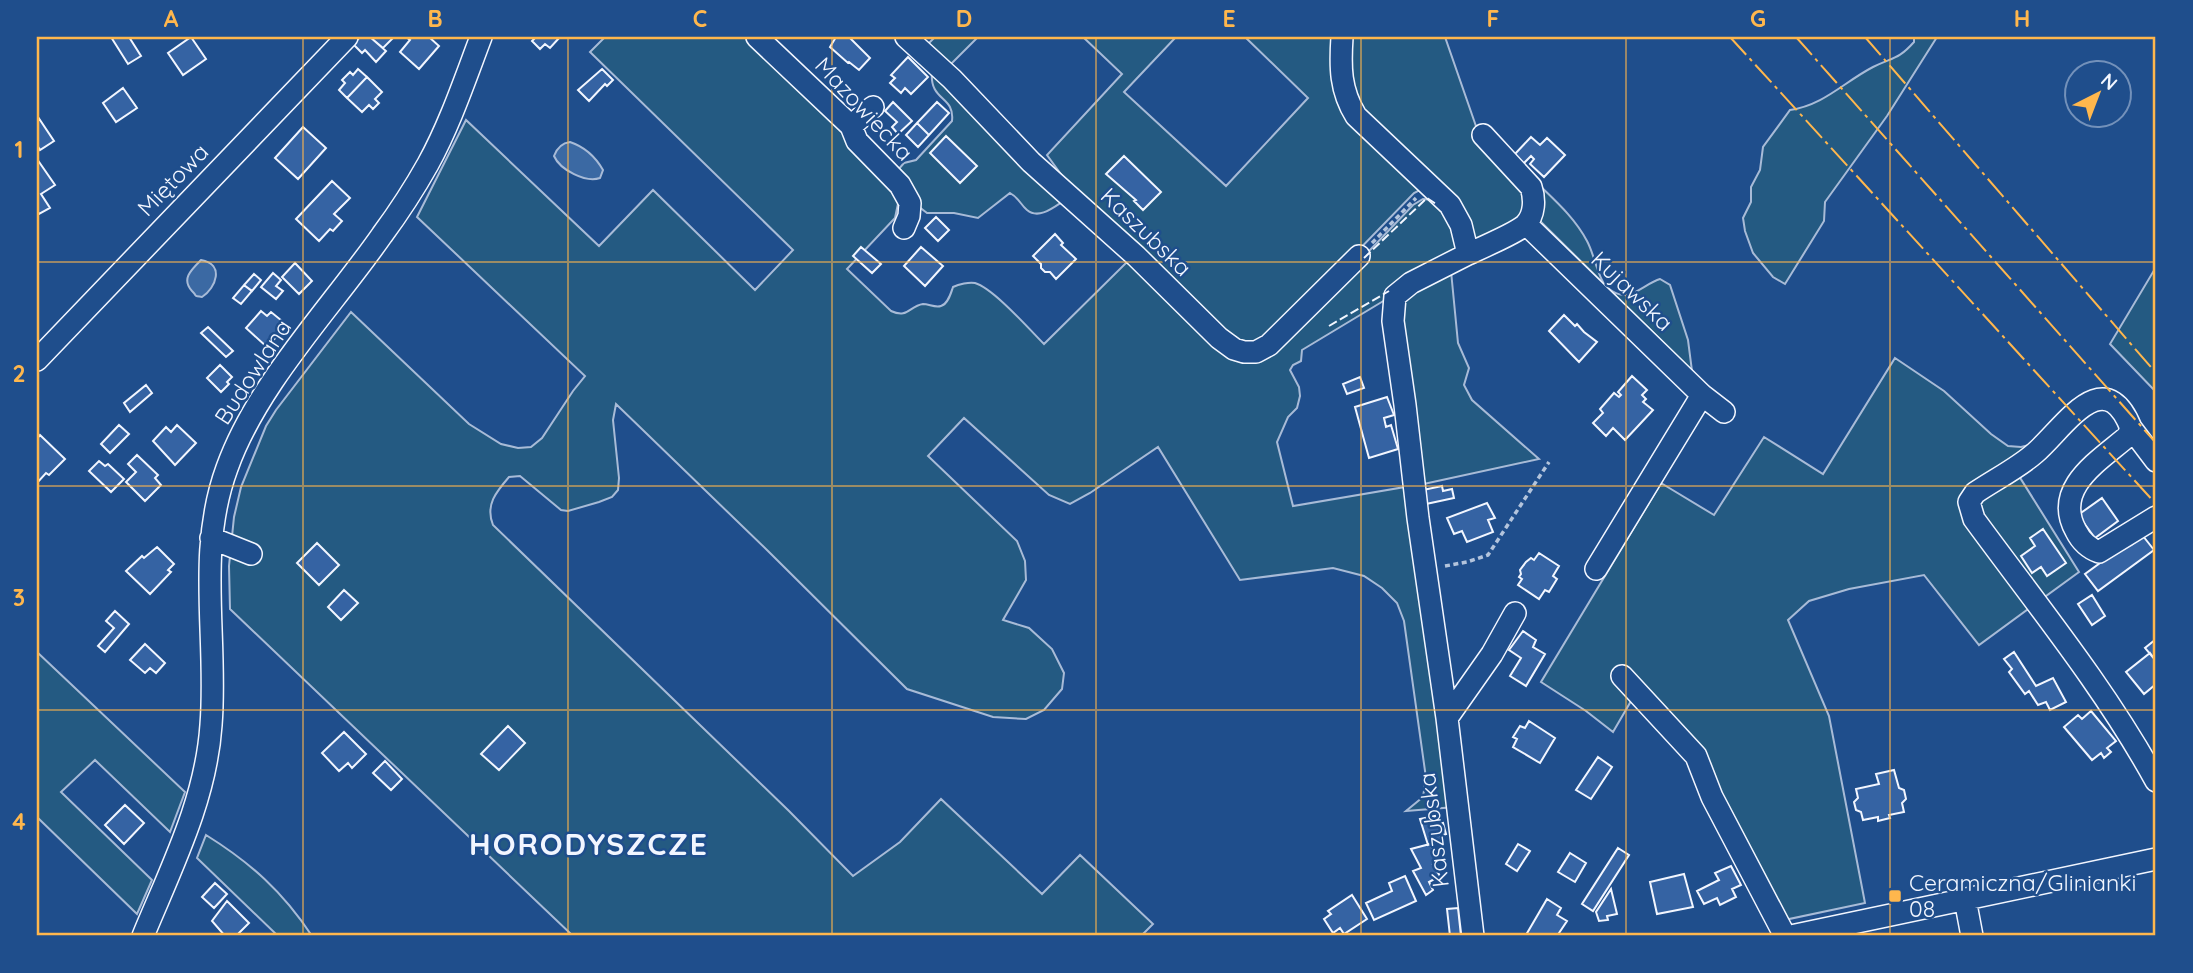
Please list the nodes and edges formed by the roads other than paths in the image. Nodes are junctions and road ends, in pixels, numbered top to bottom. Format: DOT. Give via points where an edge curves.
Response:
graph roads {
  1 [pos="347,37"];
  2 [pos="481,37"];
  3 [pos="757,37"];
  4 [pos="905,37"];
  5 [pos="1342,37"];
  6 [pos="873,107"];
  7 [pos="851,126"];
  8 [pos="1483,135"];
  9 [pos="1525,224"];
  10 [pos="904,228"];
  11 [pos="1468,254"];
  12 [pos="1359,257"];
  13 [pos="37,360"];
  14 [pos="1702,396"];
  15 [pos="1724,412"];
  16 [pos="2131,428"];
  17 [pos="2156,461"];
  18 [pos="2156,516"];
  19 [pos="211,538"];
  20 [pos="251,554"];
  21 [pos="1596,569"];
  22 [pos="1515,613"];
  23 [pos="1622,676"];
  24 [pos="1447,718"];
  25 [pos="2156,781"];
  26 [pos="2156,859"];
  27 [pos="1965,899"];
  28 [pos="144,936"];
  29 [pos="1473,936"];
  30 [pos="1785,936"];
  31 [pos="1791,936"];
  32 [pos="1972,936"];
  1 -- 13 [label="street, Miętowa"];
  2 -- 19 [label="street, Budowlana" via="443,133 410,195 252,412 226,471"];
  3 -- 7 [label="street, Mazowiecka"];
  4 -- 12 [label="street, Kaszubska" via="952,79 1017,149 1234,349 1256,352 1269,345"];
  5 -- 11 [label="street" via="1340,72 1348,103 1356,116 1450,205"];
  6 -- 7 [label="street"];
  7 -- 10 [label="street, Mazowiecka" via="857,141 900,185 910,203"];
  8 -- 9 [label="street" via="1531,187 1533,209"];
  9 -- 11 [label="street"];
  9 -- 14 [label="street, Kujawska"];
  11 -- 24 [label="street, Kaszubska" via="1395,296 1393,321"];
  14 -- 15 [label="street, Kujawska"];
  14 -- 21 [label="street"];
  16 -- 17 [label="street"];
  16 -- 18 [label="street" via="2073,488 2068,502 2070,520 2079,537 2099,552"];
  16 -- 25 [label="street" via="2115,402 2094,399 2033,455 1975,493 1969,502 1974,519 2051,621"];
  19 -- 20 [label="street"];
  19 -- 28 [label="street, Budowlana" via="211,727 205,768 190,821"];
  22 -- 24 [label="street"];
  23 -- 30 [label="street" via="1696,756 1712,797"];
  24 -- 29 [label="street, Kaszubska"];
  26 -- 27 [label="street"];
  27 -- 31 [label="street"];
  27 -- 32 [label="street"];
}
